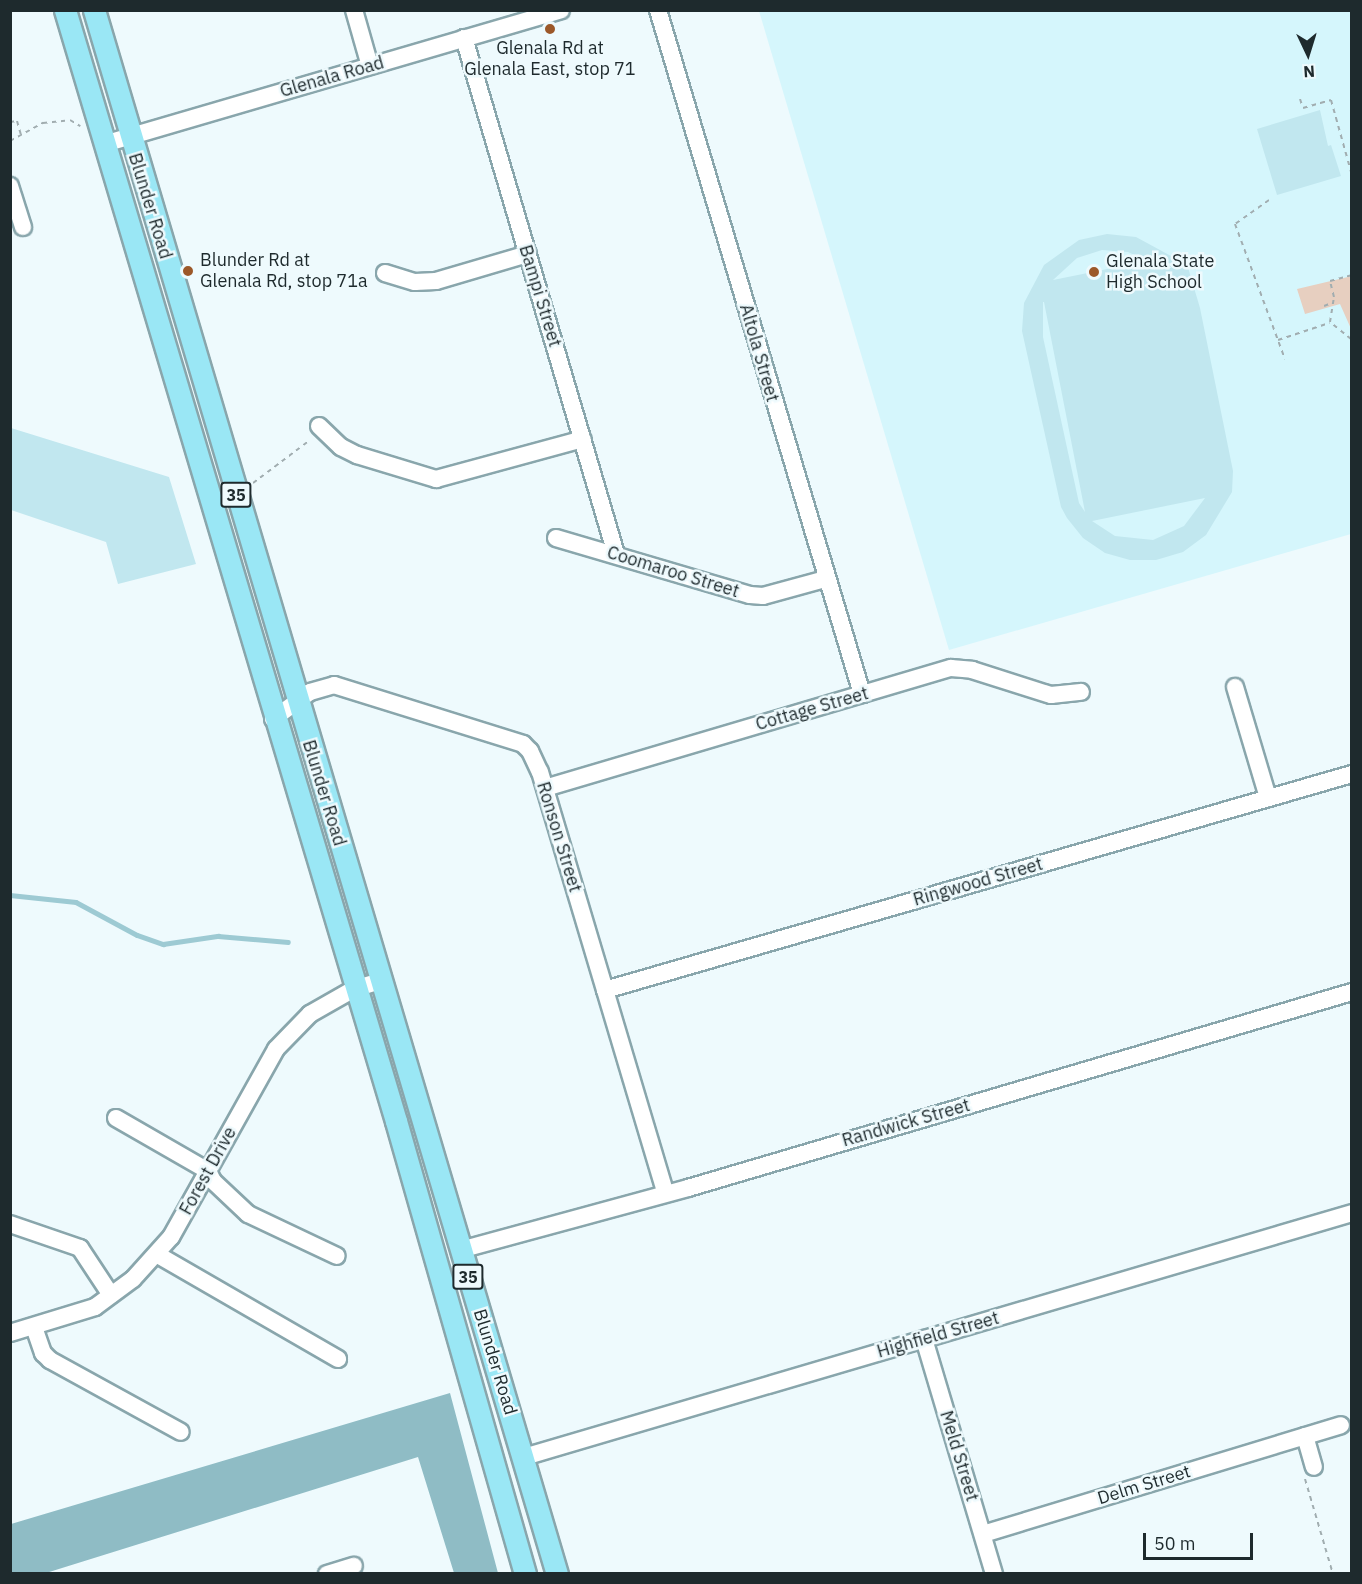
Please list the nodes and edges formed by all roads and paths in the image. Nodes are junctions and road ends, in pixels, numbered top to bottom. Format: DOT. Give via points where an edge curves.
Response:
graph roads {
  1 [pos="65,10"];
  2 [pos="94,10"];
  3 [pos="354,10"];
  4 [pos="561,10"];
  5 [pos="658,10"];
  6 [pos="464,39"];
  7 [pos="370,66"];
  8 [pos="1300,99"];
  9 [pos="10,122"];
  10 [pos="84,129"];
  11 [pos="21,135"];
  12 [pos="129,135"];
  13 [pos="10,141"];
  14 [pos="104,144"];
  15 [pos="1351,174"];
  16 [pos="10,186"];
  17 [pos="1269,200"];
  18 [pos="23,227"];
  19 [pos="528,254"];
  20 [pos="385,273"];
  21 [pos="1352,275"];
  22 [pos="1333,302"];
  23 [pos="1324,306"];
  24 [pos="1330,322"];
  25 [pos="1351,339"];
  26 [pos="1278,340"];
  27 [pos="1285,359"];
  28 [pos="319,426"];
  29 [pos="583,439"];
  30 [pos="253,483"];
  31 [pos="556,538"];
  32 [pos="616,554"];
  33 [pos="825,579"];
  34 [pos="1235,687"];
  35 [pos="1081,692"];
  36 [pos="862,694"];
  37 [pos="296,700"];
  38 [pos="273,719"];
  39 [pos="1352,774"];
  40 [pos="545,788"];
  41 [pos="1268,798"];
  42 [pos="381,981"];
  43 [pos="354,989"];
  44 [pos="605,990"];
  45 [pos="1352,992"];
  46 [pos="116,1118"];
  47 [pos="208,1171"];
  48 [pos="666,1191"];
  49 [pos="1352,1213"];
  50 [pos="10,1224"];
  51 [pos="460,1250"];
  52 [pos="158,1255"];
  53 [pos="337,1256"];
  54 [pos="111,1295"];
  55 [pos="34,1327"];
  56 [pos="10,1333"];
  57 [pos="924,1339"];
  58 [pos="338,1359"];
  59 [pos="1341,1425"];
  60 [pos="181,1432"];
  61 [pos="1305,1436"];
  62 [pos="524,1457"];
  63 [pos="1308,1470"];
  64 [pos="983,1534"];
  65 [pos="354,1566"];
  66 [pos="327,1574"];
  67 [pos="525,1574"];
  68 [pos="557,1574"];
  69 [pos="994,1574"];
  70 [pos="1333,1574"];
  1 -- 14 [label="main road, Blunder Road / 35"];
  2 -- 12 [label="main road, Blunder Road / 35"];
  3 -- 7 [label="street"];
  4 -- 6 [label="street, Glenala Road"];
  5 -- 33 [label="street, Altola Street"];
  6 -- 7 [label="street, Glenala Road"];
  6 -- 19 [label="street, Bampi Street"];
  7 -- 12 [label="street, Glenala Road"];
  8 -- 15 [label="path" via="1303,108 1331,100"];
  9 -- 11 [label="path" via="17,121"];
  10 -- 11 [label="path" via="70,120 43,123"];
  11 -- 13 [label="path"];
  12 -- 14 [label="street, Glenala Road"];
  12 -- 37 [label="main road, Blunder Road / 35"];
  14 -- 38 [label="main road, Blunder Road / 35"];
  16 -- 18 [label="street"];
  17 -- 26 [label="path" via="1235,224"];
  19 -- 20 [label="street" via="436,281 415,282"];
  19 -- 29 [label="street, Bampi Street"];
  21 -- 22 [label="path" via="1330,281 1336,296"];
  22 -- 23 [label="path"];
  22 -- 24 [label="path"];
  24 -- 25 [label="path"];
  24 -- 26 [label="path"];
  26 -- 27 [label="path"];
  28 -- 29 [label="street" via="341,447 357,455 436,478"];
  28 -- 30 [label="path" via="304,448"];
  29 -- 32 [label="street, Bampi Street"];
  31 -- 32 [label="street, Coomaroo Street"];
  32 -- 33 [label="street, Coomaroo Street" via="750,595 764,596"];
  33 -- 36 [label="street, Altola Street"];
  34 -- 41 [label="street"];
  35 -- 36 [label="street, Cottage Street" via="1051,695 972,670 951,668"];
  36 -- 40 [label="street, Cottage Street"];
  37 -- 38 [label="street, Ronson Street"];
  37 -- 40 [label="street, Ronson Street" via="334,685 523,744 535,758"];
  37 -- 42 [label="main road, Blunder Road / 35"];
  38 -- 43 [label="main road, Blunder Road / 35"];
  39 -- 41 [label="street, Ringwood Street"];
  40 -- 44 [label="street, Ronson Street"];
  41 -- 44 [label="street, Ringwood Street"];
  42 -- 43 [label="street, Forest Drive"];
  42 -- 51 [label="main road, Blunder Road / 35"];
  43 -- 47 [label="street, Forest Drive" via="310,1014 276,1049"];
  43 -- 67 [label="main road, Blunder Road / 35"];
  44 -- 48 [label="street, Ronson Street"];
  45 -- 48 [label="street, Randwick Street"];
  46 -- 47 [label="street"];
  47 -- 52 [label="street, Forest Drive"];
  47 -- 53 [label="street" via="213,1181 248,1214"];
  48 -- 51 [label="street, Randwick Street"];
  49 -- 57 [label="street, Highfield Street"];
  50 -- 54 [label="street" via="80,1248"];
  51 -- 62 [label="main road, Blunder Road / 35"];
  52 -- 54 [label="street, Forest Drive"];
  52 -- 58 [label="street"];
  54 -- 55 [label="street, Forest Drive" via="95,1307"];
  55 -- 56 [label="street, Forest Drive"];
  55 -- 60 [label="street" via="43,1353 50,1360"];
  57 -- 62 [label="street, Highfield Street"];
  57 -- 64 [label="street, Meld Street"];
  59 -- 61 [label="street, Delm Street"];
  61 -- 63 [label="street"];
  61 -- 64 [label="street, Delm Street"];
  62 -- 68 [label="main road, Blunder Road / 35"];
  63 -- 70 [label="path"];
  64 -- 69 [label="street, Meld Street"];
  65 -- 66 [label="street"];
}
